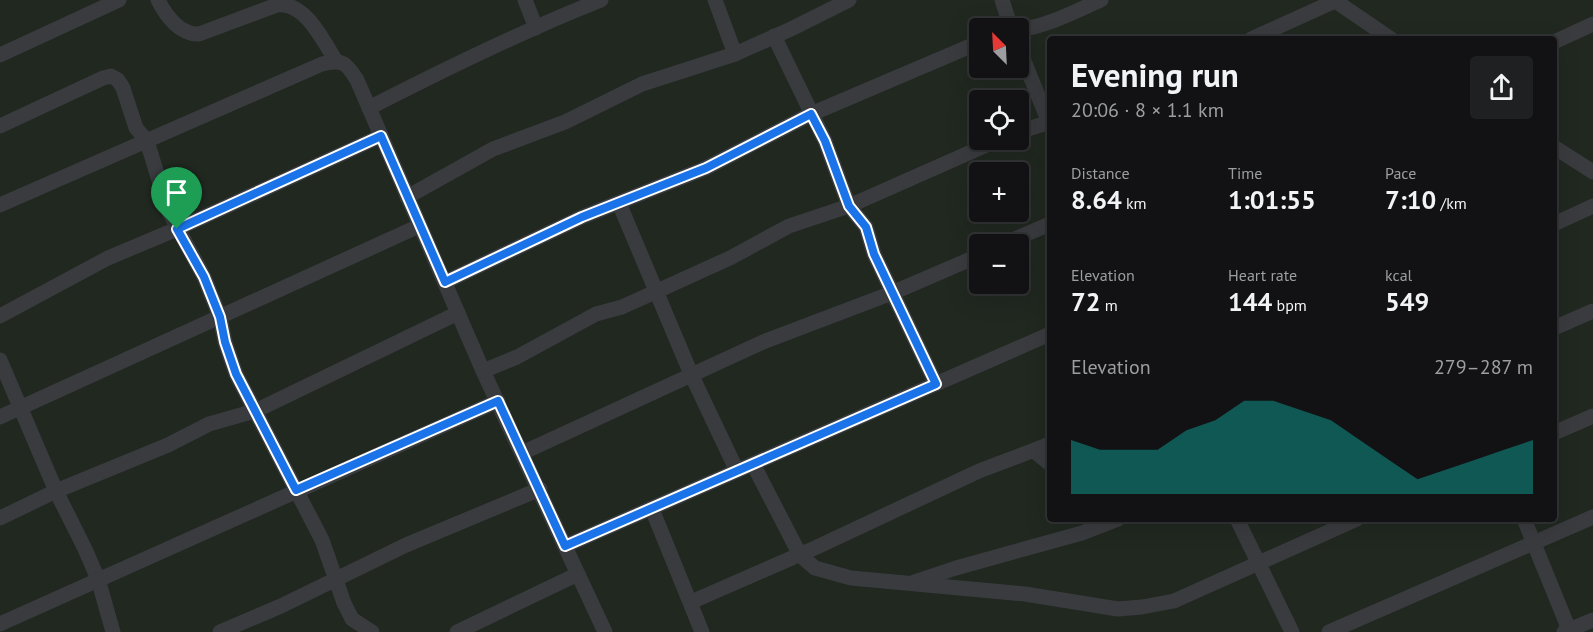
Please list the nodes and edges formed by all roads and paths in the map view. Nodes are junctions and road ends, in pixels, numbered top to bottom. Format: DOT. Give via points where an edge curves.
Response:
graph roads {
  1 [pos="119,0"];
  2 [pos="158,0"];
  3 [pos="525,0"];
  4 [pos="601,0"];
  5 [pos="716,0"];
  6 [pos="849,0"];
  7 [pos="1002,0"];
  8 [pos="1101,0"];
  9 [pos="1335,1"];
  10 [pos="1008,18"];
  11 [pos="1593,24"];
  12 [pos="536,28"];
  13 [pos="1029,28"];
  14 [pos="774,36"];
  15 [pos="1258,36"];
  16 [pos="1387,36"];
  17 [pos="1557,41"];
  18 [pos="969,47"];
  19 [pos="735,54"];
  20 [pos="0,55"];
  21 [pos="336,61"];
  22 [pos="1029,72"];
  23 [pos="369,108"];
  24 [pos="811,114"];
  25 [pos="1047,116"];
  26 [pos="1047,124"];
  27 [pos="0,126"];
  28 [pos="1029,129"];
  29 [pos="381,136"];
  30 [pos="147,141"];
  31 [pos="1557,149"];
  32 [pos="975,150"];
  33 [pos="1593,172"];
  34 [pos="407,197"];
  35 [pos="619,203"];
  36 [pos="0,205"];
  37 [pos="849,206"];
  38 [pos="1593,206"];
  39 [pos="1557,223"];
  40 [pos="1047,225"];
  41 [pos="419,226"];
  42 [pos="177,229"];
  43 [pos="1026,234"];
  44 [pos="969,260"];
  45 [pos="445,282"];
  46 [pos="658,292"];
  47 [pos="892,292"];
  48 [pos="1593,311"];
  49 [pos="458,313"];
  50 [pos="0,316"];
  51 [pos="220,317"];
  52 [pos="1557,327"];
  53 [pos="1047,335"];
  54 [pos="0,360"];
  55 [pos="483,371"];
  56 [pos="691,374"];
  57 [pos="936,384"];
  58 [pos="498,401"];
  59 [pos="21,407"];
  60 [pos="255,411"];
  61 [pos="1593,416"];
  62 [pos="0,417"];
  63 [pos="1557,432"];
  64 [pos="1047,445"];
  65 [pos="1034,451"];
  66 [pos="522,453"];
  67 [pos="1047,462"];
  68 [pos="753,464"];
  69 [pos="737,471"];
  70 [pos="540,489"];
  71 [pos="296,490"];
  72 [pos="56,491"];
  73 [pos="652,509"];
  74 [pos="1593,517"];
  75 [pos="0,518"];
  76 [pos="1110,522"];
  77 [pos="1238,522"];
  78 [pos="1350,522"];
  79 [pos="1525,522"];
  80 [pos="1534,543"];
  81 [pos="565,546"];
  82 [pos="800,555"];
  83 [pos="1257,563"];
  84 [pos="578,574"];
  85 [pos="98,579"];
  86 [pos="337,580"];
  87 [pos="908,584"];
  88 [pos="691,602"];
  89 [pos="1593,620"];
  90 [pos="0,624"];
  91 [pos="354,626"];
  92 [pos="1568,631"];
  93 [pos="112,632"];
  94 [pos="220,632"];
  95 [pos="372,632"];
  96 [pos="457,632"];
  97 [pos="605,632"];
  98 [pos="702,632"];
  99 [pos="1292,632"];
  100 [pos="1329,632"];
  1 -- 20 [label="street"];
  2 -- 21 [label="street" via="178,26 192,34 277,4 289,4 310,23"];
  3 -- 12 [label="street"];
  4 -- 12 [label="street"];
  5 -- 19 [label="street"];
  6 -- 14 [label="street"];
  7 -- 10 [label="street"];
  8 -- 13 [label="street"];
  9 -- 15 [label="street"];
  9 -- 16 [label="street"];
  11 -- 17 [label="street"];
  12 -- 23 [label="street"];
  14 -- 19 [label="street"];
  14 -- 24 [label="street"];
  18 -- 24 [label="street"];
  19 -- 34 [label="street" via="642,84 565,122 493,149"];
  21 -- 23 [label="street" via="351,70"];
  21 -- 30 [label="street" via="314,67"];
  22 -- 25 [label="street"];
  23 -- 29 [label="street"];
  24 -- 35 [label="street" via="706,168"];
  24 -- 37 [label="street"];
  26 -- 28 [label="street"];
  27 -- 30 [label="street" via="111,76 118,80 136,128"];
  29 -- 34 [label="street"];
  29 -- 42 [label="street"];
  30 -- 36 [label="street"];
  30 -- 42 [label="street" via="162,195"];
  31 -- 33 [label="street"];
  32 -- 37 [label="street"];
  34 -- 41 [label="street"];
  35 -- 45 [label="street"];
  35 -- 46 [label="street"];
  37 -- 46 [label="street" via="789,226"];
  37 -- 47 [label="street" via="866,227"];
  38 -- 39 [label="street"];
  40 -- 43 [label="street"];
  41 -- 45 [label="street"];
  41 -- 51 [label="street"];
  42 -- 50 [label="street" via="108,258"];
  42 -- 51 [label="street" via="204,277"];
  44 -- 47 [label="street"];
  45 -- 49 [label="street"];
  46 -- 55 [label="street" via="596,314"];
  46 -- 56 [label="street"];
  47 -- 56 [label="street"];
  47 -- 57 [label="street"];
  48 -- 52 [label="street"];
  49 -- 55 [label="street"];
  49 -- 60 [label="street"];
  51 -- 59 [label="street"];
  51 -- 60 [label="street" via="236,374"];
  53 -- 57 [label="street"];
  54 -- 59 [label="street"];
  55 -- 58 [label="street"];
  56 -- 66 [label="street"];
  56 -- 69 [label="street"];
  57 -- 68 [label="street"];
  58 -- 66 [label="street"];
  58 -- 71 [label="street"];
  59 -- 62 [label="street"];
  59 -- 72 [label="street"];
  60 -- 71 [label="street"];
  60 -- 72 [label="street" via="208,424 143,456"];
  61 -- 63 [label="street"];
  64 -- 65 [label="street"];
  65 -- 67 [label="street"];
  65 -- 82 [label="street" via="979,471"];
  66 -- 70 [label="street"];
  68 -- 69 [label="street"];
  68 -- 82 [label="street"];
  69 -- 73 [label="street"];
  70 -- 81 [label="street"];
  70 -- 86 [label="street" via="406,545"];
  71 -- 85 [label="street"];
  71 -- 86 [label="street"];
  72 -- 75 [label="street"];
  72 -- 85 [label="street"];
  73 -- 81 [label="street"];
  73 -- 88 [label="street"];
  74 -- 80 [label="street"];
  76 -- 87 [label="street"];
  77 -- 83 [label="street"];
  78 -- 83 [label="street"];
  79 -- 80 [label="street"];
  80 -- 92 [label="street"];
  80 -- 100 [label="street"];
  81 -- 84 [label="street"];
  82 -- 87 [label="street" via="815,568 852,578"];
  82 -- 88 [label="street"];
  83 -- 87 [label="street" via="1173,601 1118,609 1025,594"];
  83 -- 99 [label="street"];
  84 -- 96 [label="street"];
  84 -- 97 [label="street"];
  85 -- 90 [label="street"];
  85 -- 93 [label="street"];
  86 -- 91 [label="street"];
  86 -- 94 [label="street"];
  88 -- 98 [label="street"];
  89 -- 92 [label="street"];
  91 -- 95 [label="street"];
}
